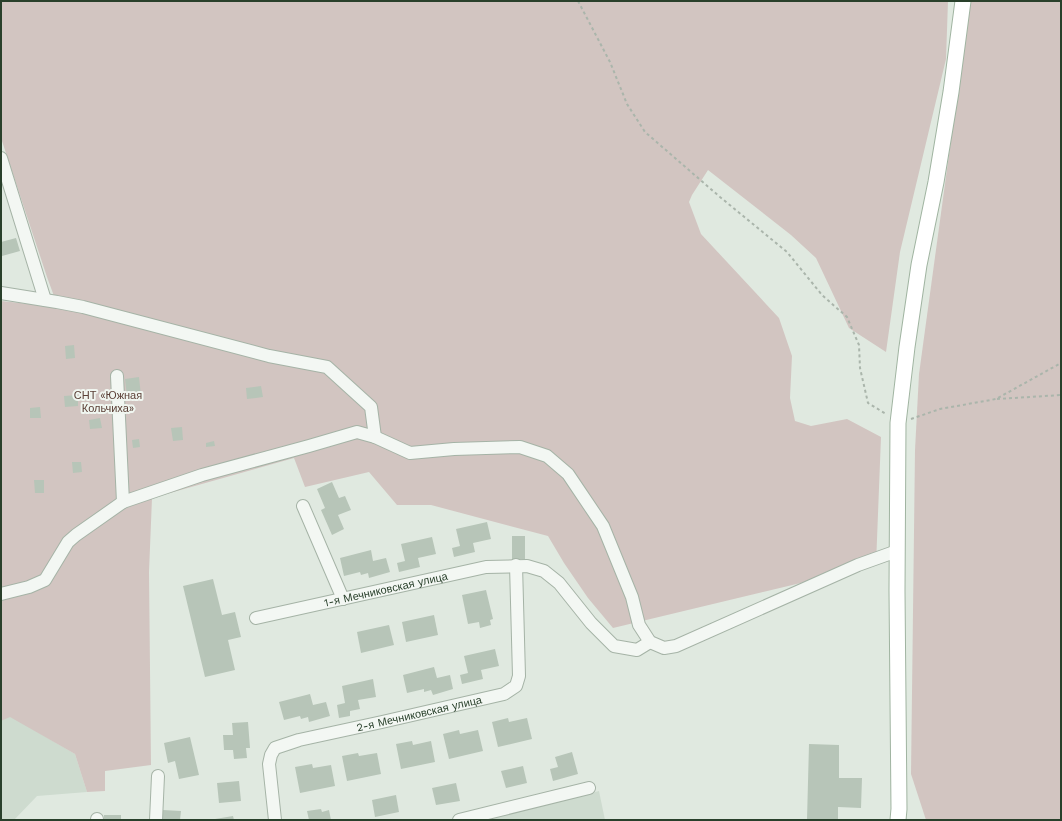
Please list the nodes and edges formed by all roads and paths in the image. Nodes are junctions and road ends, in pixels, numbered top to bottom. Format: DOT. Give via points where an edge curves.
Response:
graph roads {
  1 [pos="578,1"];
  2 [pos="963,1"];
  3 [pos="1,158"];
  4 [pos="1,293"];
  5 [pos="51,301"];
  6 [pos="1061,363"];
  7 [pos="117,376"];
  8 [pos="1061,395"];
  9 [pos="996,399"];
  10 [pos="899,420"];
  11 [pos="375,437"];
  12 [pos="123,502"];
  13 [pos="303,506"];
  14 [pos="897,551"];
  15 [pos="516,565"];
  16 [pos="1,594"];
  17 [pos="343,599"];
  18 [pos="256,618"];
  19 [pos="650,642"];
  20 [pos="158,776"];
  21 [pos="589,788"];
  22 [pos="156,820"];
  23 [pos="275,820"];
  24 [pos="459,820"];
  25 [pos="898,820"];
  1 -- 10 [label="path" via="610,62 626,104 645,132 787,252 822,295 847,317 859,345 860,368 868,403"];
  2 -- 10 [label="main road" via="936,182 919,265"];
  3 -- 5 [label="street"];
  4 -- 5 [label="street"];
  5 -- 11 [label="street" via="270,356 327,367 371,407"];
  6 -- 9 [label="path"];
  7 -- 12 [label="street"];
  8 -- 9 [label="path"];
  9 -- 10 [label="path" via="940,409"];
  10 -- 14 [label="main road"];
  11 -- 12 [label="street" via="357,432 202,475"];
  11 -- 19 [label="street" via="410,452 520,447 547,456 568,474 604,526 632,597 639,625"];
  12 -- 16 [label="street" via="68,542 45,580"];
  13 -- 17 [label="street"];
  14 -- 19 [label="street" via="858,565 676,646 664,648"];
  14 -- 25 [label="main road"];
  15 -- 17 [label="street, 1-я Мечниковская улица" via="486,568"];
  15 -- 19 [label="street, 1-я Мечниковская улица" via="544,571 559,582 591,623 614,646 637,650"];
  15 -- 23 [label="street, 2-я Мечниковская улица" via="519,676 516,686 504,694 299,740 275,748 269,764"];
  17 -- 18 [label="street, 1-я Мечниковская улица"];
  20 -- 22 [label="street"];
  21 -- 24 [label="street"];
}
